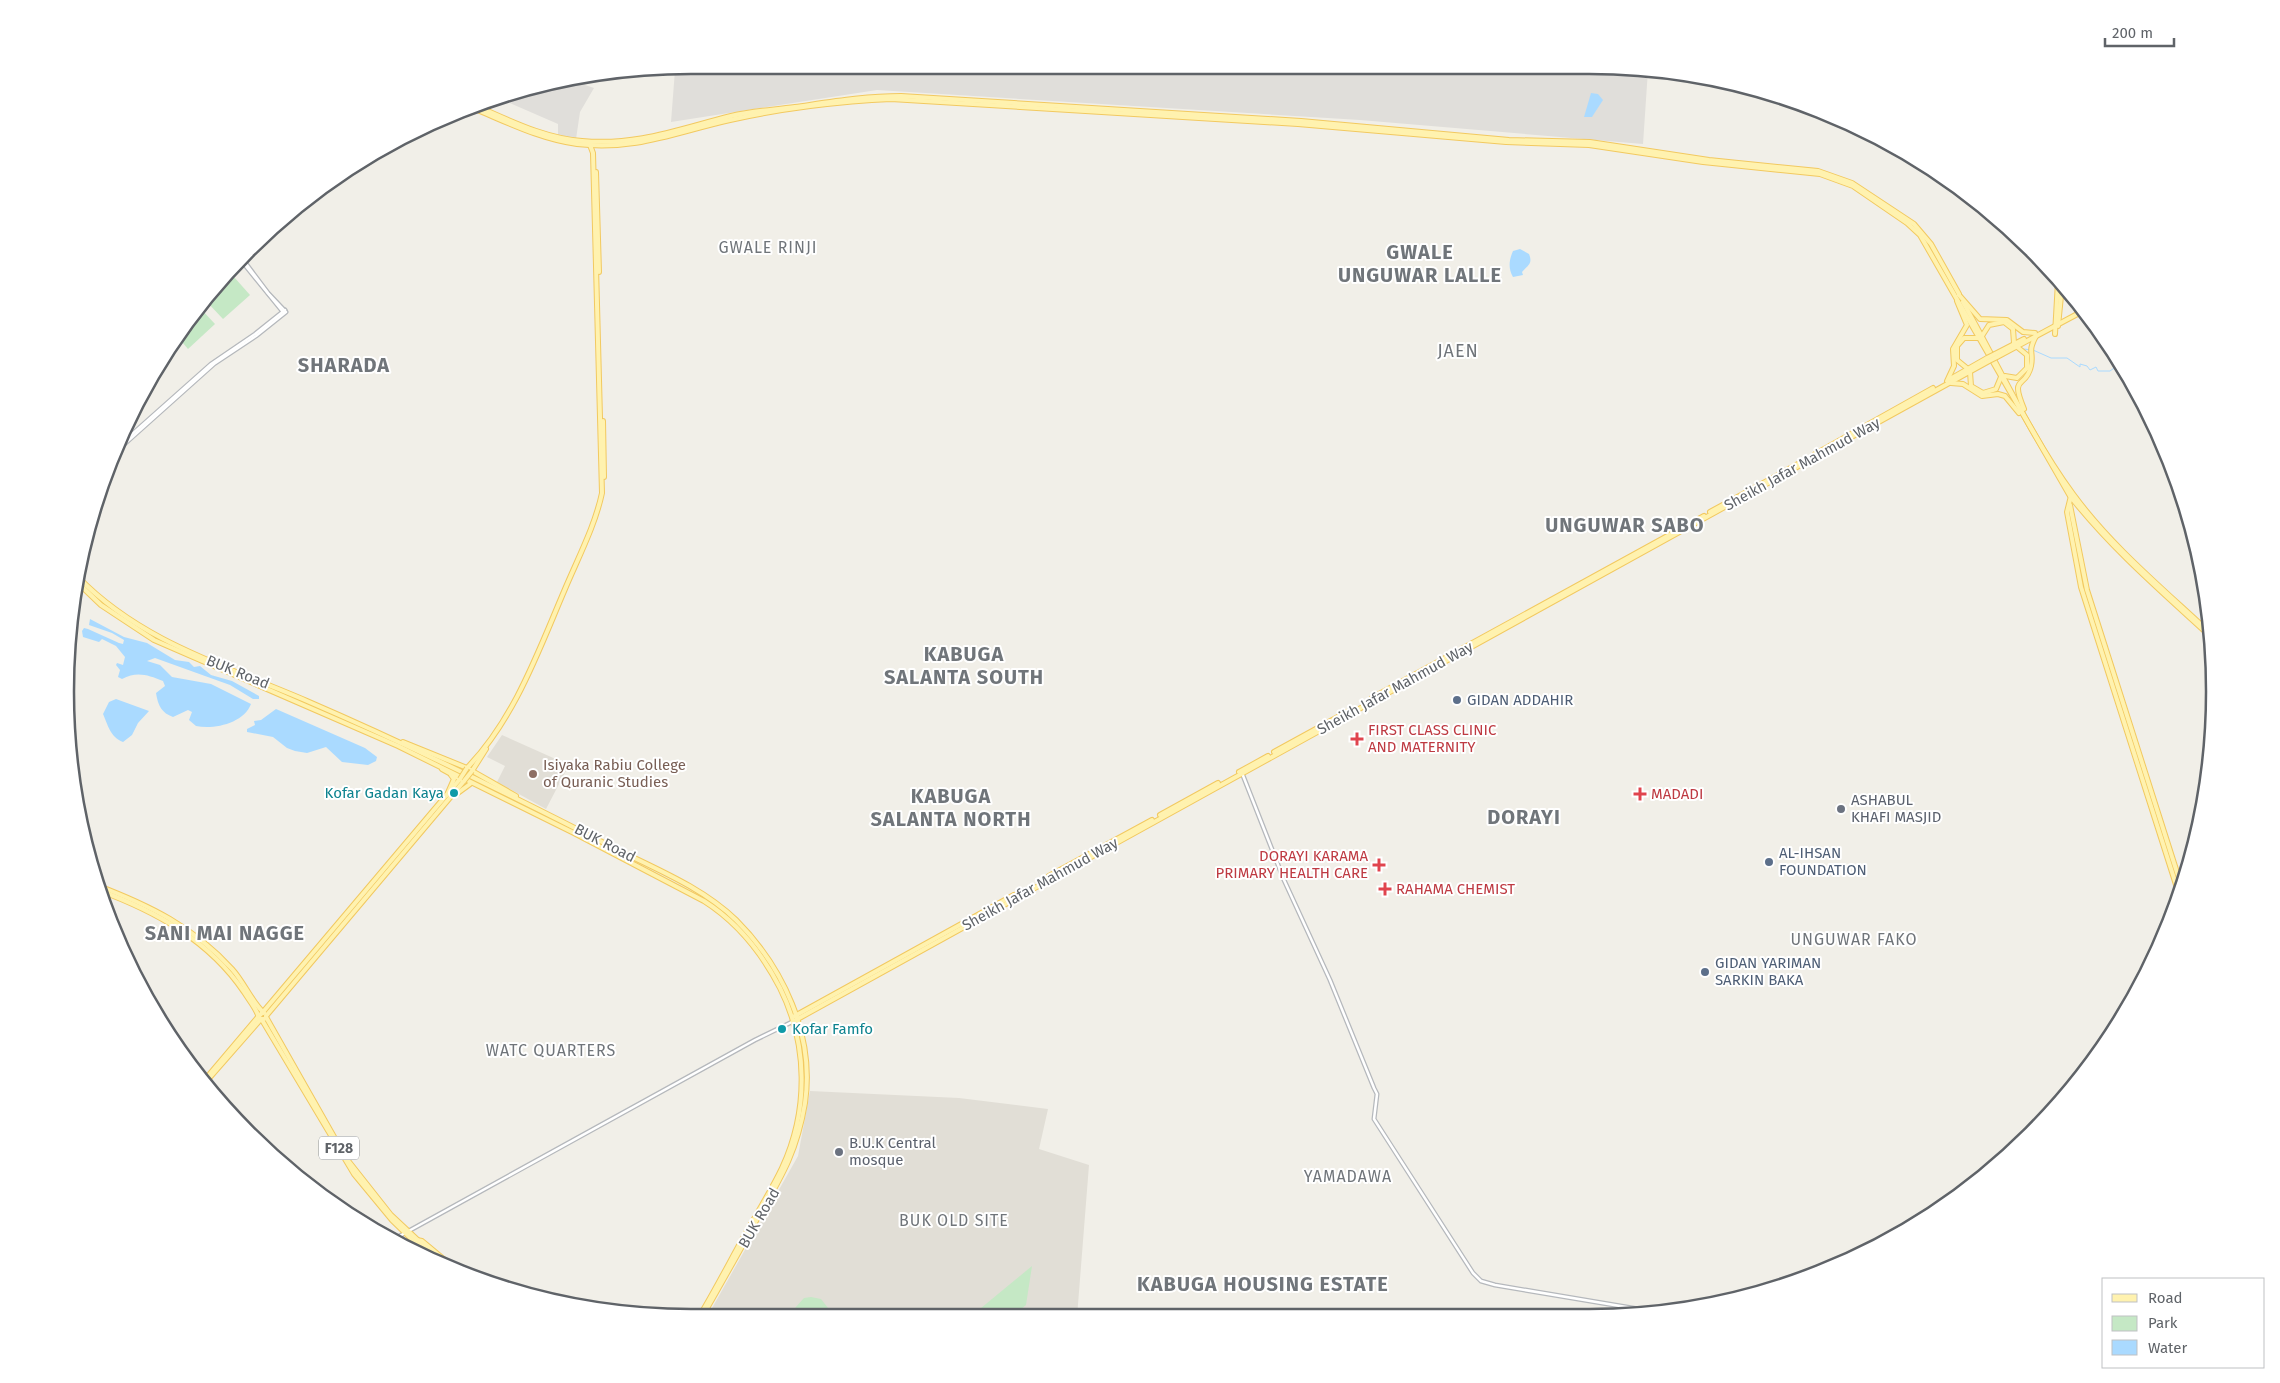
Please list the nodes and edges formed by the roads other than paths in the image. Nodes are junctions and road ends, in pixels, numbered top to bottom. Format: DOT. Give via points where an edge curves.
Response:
graph roads {
  1 [pos="485,110"];
  2 [pos="482,111"];
  3 [pos="590,144"];
  4 [pos="598,144"];
  5 [pos="245,265"];
  6 [pos="2058,289"];
  7 [pos="2061,293"];
  8 [pos="1958,296"];
  9 [pos="285,311"];
  10 [pos="2077,313"];
  11 [pos="2056,324"];
  12 [pos="2036,334"];
  13 [pos="1981,337"];
  14 [pos="2015,345"];
  15 [pos="1969,370"];
  16 [pos="2002,375"];
  17 [pos="1948,382"];
  18 [pos="601,392"];
  19 [pos="2025,417"];
  20 [pos="129,437"];
  21 [pos="126,442"];
  22 [pos="2071,495"];
  23 [pos="2070,504"];
  24 [pos="84,582"];
  25 [pos="83,588"];
  26 [pos="552,623"];
  27 [pos="2202,626"];
  28 [pos="2203,630"];
  29 [pos="398,744"];
  30 [pos="467,768"];
  31 [pos="472,771"];
  32 [pos="1242,773"];
  33 [pos="451,775"];
  34 [pos="2148,779"];
  35 [pos="462,780"];
  36 [pos="2142,781"];
  37 [pos="470,784"];
  38 [pos="449,796"];
  39 [pos="536,809"];
  40 [pos="539,815"];
  41 [pos="2178,875"];
  42 [pos="2175,883"];
  43 [pos="107,889"];
  44 [pos="109,894"];
  45 [pos="262,1016"];
  46 [pos="795,1018"];
  47 [pos="208,1077"];
  48 [pos="407,1233"];
  49 [pos="400,1236"];
  50 [pos="417,1240"];
  51 [pos="420,1247"];
  52 [pos="429,1251"];
  53 [pos="439,1255"];
  54 [pos="1631,1308"];
  55 [pos="706,1309"];
  1 -- 3 [label="main road" via="539,132"];
  2 -- 3 [label="main road" via="534,134"];
  3 -- 4 [label="main road"];
  3 -- 18 [label="main road" via="593,153"];
  4 -- 8 [label="main road" via="658,140 741,118 891,99 1589,145 1830,177 1853,186 1915,229"];
  4 -- 18 [label="main road"];
  5 -- 9 [label="street"];
  6 -- 11 [label="main road"];
  7 -- 11 [label="main road"];
  8 -- 12 [label="main road" via="1980,320 2007,320 2023,332"];
  8 -- 13 [label="main road"];
  8 -- 17 [label="main road" via="1966,325 1953,348 1954,366"];
  9 -- 20 [label="street" via="211,364"];
  9 -- 21 [label="street" via="214,364"];
  10 -- 11 [label="main road, Sheikh Jafar Mahmud Way"];
  11 -- 12 [label="main road, Sheikh Jafar Mahmud Way"];
  12 -- 14 [label="main road, Sheikh Jafar Mahmud Way"];
  12 -- 19 [label="main road" via="2029,350 2031,368 2017,390"];
  13 -- 14 [label="main road" via="1989,325 2004,322 2013,329"];
  13 -- 15 [label="main road" via="1964,338 1957,346 1957,360"];
  13 -- 16 [label="main road"];
  14 -- 15 [label="main road, Sheikh Jafar Mahmud Way, bridge"];
  14 -- 16 [label="main road" via="2027,355 2027,368 2017,378"];
  15 -- 16 [label="main road" via="1971,386 1983,394 1996,389"];
  15 -- 17 [label="main road, Sheikh Jafar Mahmud Way"];
  16 -- 19 [label="main road"];
  17 -- 19 [label="main road" via="1963,384 1982,396 2005,396"];
  17 -- 32 [label="main road, Sheikh Jafar Mahmud Way"];
  17 -- 46 [label="main road, Sheikh Jafar Mahmud Way"];
  18 -- 26 [label="main road" via="604,494"];
  19 -- 22 [label="main road"];
  22 -- 23 [label="main road"];
  22 -- 27 [label="main road" via="2112,542"];
  22 -- 28 [label="main road" via="2098,531 2127,561"];
  23 -- 34 [label="main road" via="2087,590"];
  23 -- 36 [label="main road" via="2067,512 2081,587"];
  24 -- 29 [label="main road, BUK Road" via="112,608 157,638"];
  25 -- 29 [label="main road, BUK Road" via="101,605 159,643"];
  26 -- 30 [label="main road" via="516,701 493,737"];
  26 -- 31 [label="main road" via="518,702"];
  29 -- 30 [label="main road" via="409,744"];
  29 -- 33 [label="main road" via="410,754"];
  29 -- 39 [label="main road, BUK Road"];
  29 -- 40 [label="main road, BUK Road"];
  30 -- 31 [label="main road"];
  30 -- 35 [label="main road, bridge"];
  31 -- 35 [label="main road, bridge"];
  31 -- 39 [label="main road"];
  32 -- 46 [label="main road, Sheikh Jafar Mahmud Way"];
  32 -- 54 [label="street" via="1284,880 1377,1094 1374,1119 1473,1273 1481,1281 1495,1285"];
  33 -- 35 [label="main road"];
  33 -- 38 [label="main road" via="454,779 448,790"];
  34 -- 36 [label="main road"];
  34 -- 41 [label="main road"];
  35 -- 37 [label="main road"];
  35 -- 38 [label="main road"];
  36 -- 42 [label="main road"];
  37 -- 38 [label="main road"];
  37 -- 40 [label="main road"];
  38 -- 45 [label="main road"];
  39 -- 46 [label="main road, BUK Road" via="671,876 720,906 769,960 781,978"];
  40 -- 46 [label="main road, BUK Road" via="678,886 721,913 764,960"];
  43 -- 45 [label="main road, F128" via="151,907 192,932 235,972"];
  44 -- 45 [label="main road, F128" via="142,908 181,930 231,974"];
  45 -- 47 [label="main road"];
  45 -- 48 [label="main road, F128" via="339,1153 373,1199"];
  46 -- 48 [label="street"];
  46 -- 55 [label="main road, BUK Road" via="806,1066 799,1134 787,1169"];
  48 -- 49 [label="street"];
  48 -- 50 [label="main road, F128"];
  48 -- 51 [label="main road, F128"];
  50 -- 52 [label="main road, F128"];
  50 -- 53 [label="main road"];
}
